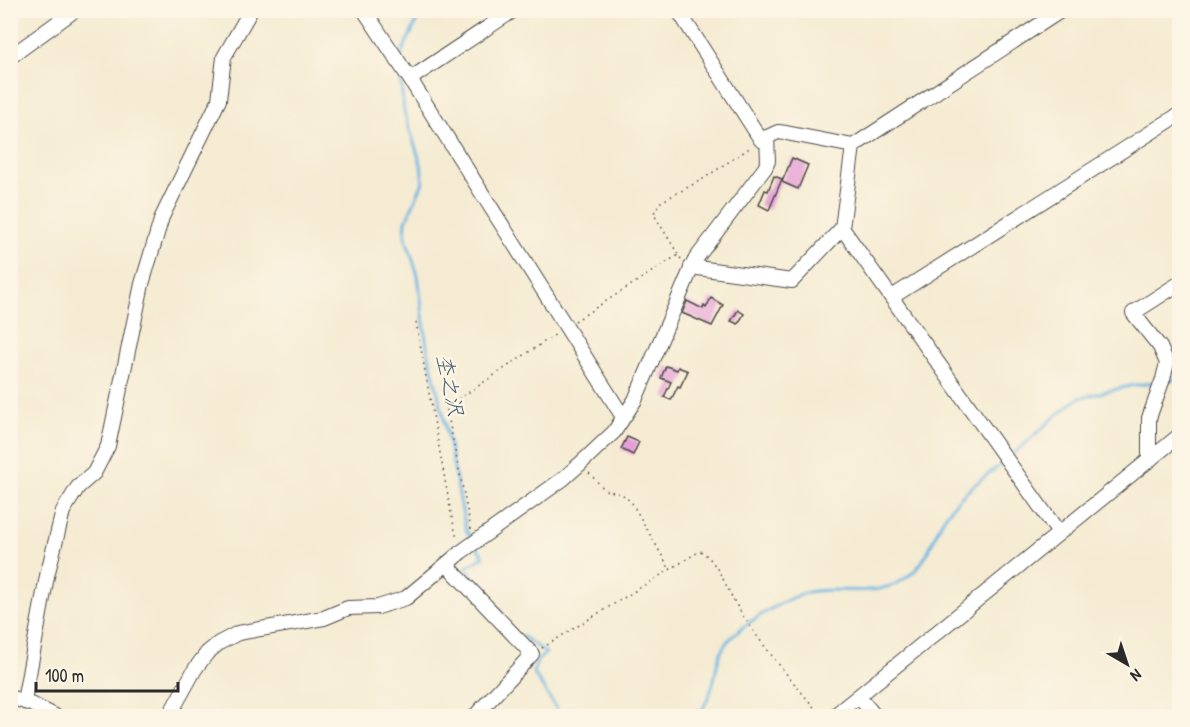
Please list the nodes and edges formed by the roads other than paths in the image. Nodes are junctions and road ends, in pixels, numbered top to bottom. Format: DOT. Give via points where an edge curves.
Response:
graph roads {
  1 [pos="75,10"];
  2 [pos="251,10"];
  3 [pos="364,10"];
  4 [pos="514,10"];
  5 [pos="678,10"];
  6 [pos="1062,10"];
  7 [pos="10,57"];
  8 [pos="410,79"];
  9 [pos="1179,114"];
  10 [pos="764,138"];
  11 [pos="853,146"];
  12 [pos="842,228"];
  13 [pos="691,267"];
  14 [pos="1179,283"];
  15 [pos="892,297"];
  16 [pos="623,417"];
  17 [pos="1179,435"];
  18 [pos="1149,461"];
  19 [pos="1059,533"];
  20 [pos="447,565"];
  21 [pos="859,697"];
  22 [pos="17,699"];
  23 [pos="55,717"];
  24 [pos="169,717"];
  25 [pos="476,717"];
  26 [pos="834,717"];
  27 [pos="875,717"];
  1 -- 7 [label="street"];
  2 -- 22 [label="street" via="224,57 219,100 162,217 142,284 108,446 94,473 63,511"];
  3 -- 8 [label="street"];
  4 -- 8 [label="street"];
  5 -- 10 [label="street"];
  6 -- 11 [label="street"];
  8 -- 16 [label="street"];
  9 -- 15 [label="street"];
  10 -- 11 [label="street" via="778,132"];
  10 -- 13 [label="street" via="768,161 765,168"];
  11 -- 12 [label="street"];
  12 -- 13 [label="street" via="792,281"];
  12 -- 15 [label="street"];
  13 -- 16 [label="street" via="643,383"];
  14 -- 18 [label="street" via="1133,313 1160,347 1167,363 1149,418"];
  15 -- 19 [label="street"];
  16 -- 20 [label="street" via="614,432 563,479"];
  17 -- 18 [label="street"];
  18 -- 19 [label="street"];
  19 -- 21 [label="street"];
  20 -- 24 [label="street" via="395,603 348,608 324,618 230,637 207,653"];
  20 -- 25 [label="street" via="532,654"];
  21 -- 26 [label="street"];
  21 -- 27 [label="street"];
  22 -- 23 [label="street"];
}
